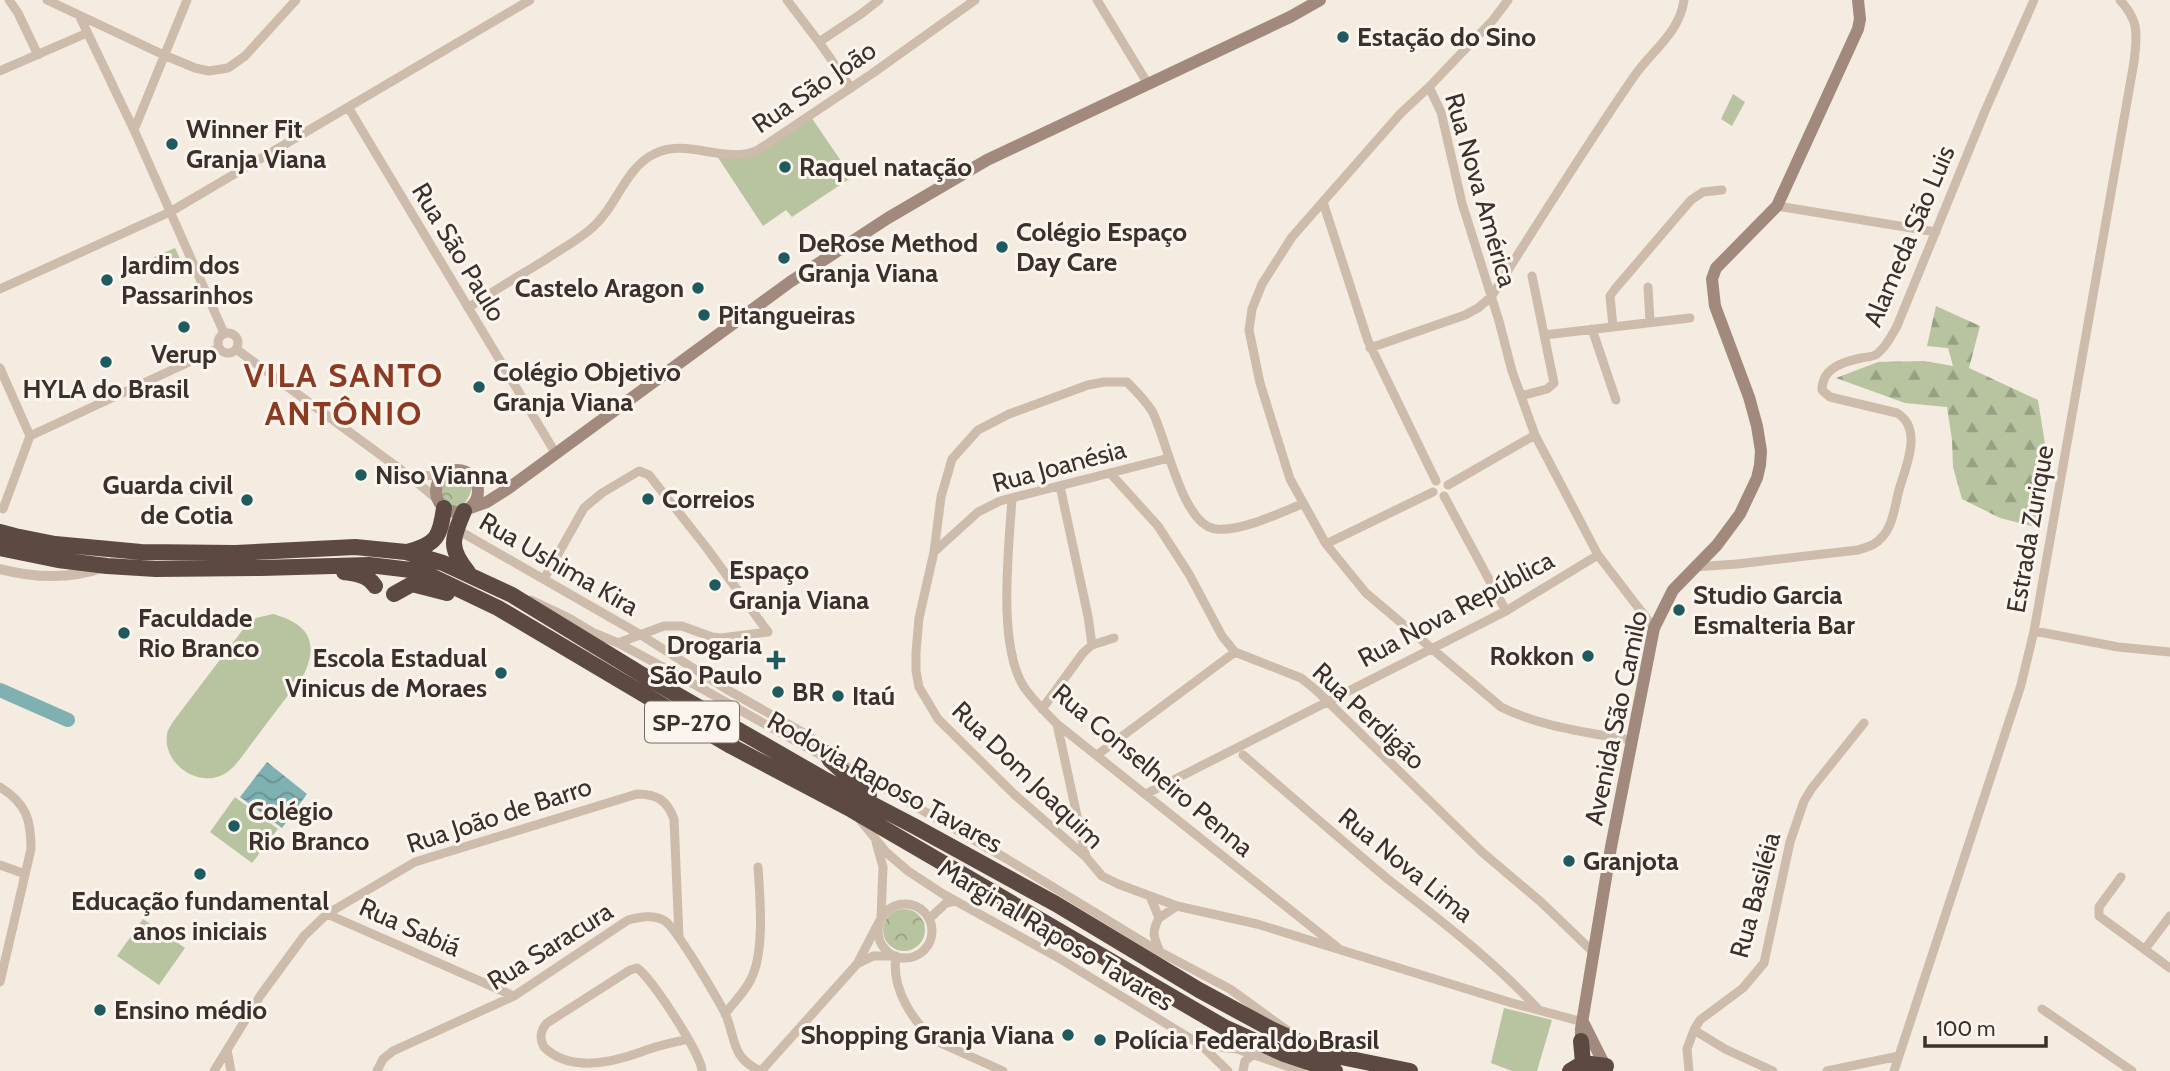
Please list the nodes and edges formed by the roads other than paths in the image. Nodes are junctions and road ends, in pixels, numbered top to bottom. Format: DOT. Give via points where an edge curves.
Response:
graph roads {
  1 [pos="9,0"];
  2 [pos="47,0"];
  3 [pos="187,0"];
  4 [pos="296,0"];
  5 [pos="530,0"];
  6 [pos="787,0"];
  7 [pos="879,0"];
  8 [pos="975,0"];
  9 [pos="1097,0"];
  10 [pos="1321,0"];
  11 [pos="1508,0"];
  12 [pos="1684,0"];
  13 [pos="1858,0"];
  14 [pos="2034,0"];
  15 [pos="2120,0"];
  16 [pos="79,15"];
  17 [pos="106,27"];
  18 [pos="89,36"];
  19 [pos="819,42"];
  20 [pos="38,55"];
  21 [pos="164,55"];
  22 [pos="0,71"];
  23 [pos="1148,84"];
  24 [pos="1429,87"];
  25 [pos="851,88"];
  26 [pos="348,107"];
  27 [pos="134,130"];
  28 [pos="1722,190"];
  29 [pos="1323,202"];
  30 [pos="1777,206"];
  31 [pos="170,212"];
  32 [pos="1936,232"];
  33 [pos="1532,276"];
  34 [pos="1648,286"];
  35 [pos="0,289"];
  36 [pos="1490,296"];
  37 [pos="468,308"];
  38 [pos="1690,318"];
  39 [pos="1650,323"];
  40 [pos="1613,327"];
  41 [pos="1592,329"];
  42 [pos="225,333"];
  43 [pos="1544,335"];
  44 [pos="219,348"];
  45 [pos="1370,348"];
  46 [pos="236,349"];
  47 [pos="0,368"];
  48 [pos="1521,396"];
  49 [pos="1616,400"];
  50 [pos="1535,435"];
  51 [pos="30,436"];
  52 [pos="556,454"];
  53 [pos="1168,458"];
  54 [pos="1110,473"];
  55 [pos="408,475"];
  56 [pos="443,476"];
  57 [pos="1436,481"];
  58 [pos="477,484"];
  59 [pos="1448,485"];
  60 [pos="1060,486"];
  61 [pos="509,488"];
  62 [pos="1433,492"];
  63 [pos="1444,496"];
  64 [pos="1012,498"];
  65 [pos="441,504"];
  66 [pos="1302,504"];
  67 [pos="3,509"];
  68 [pos="467,510"];
  69 [pos="456,529"];
  70 [pos="0,532"];
  71 [pos="1325,544"];
  72 [pos="0,548"];
  73 [pos="406,552"];
  74 [pos="934,552"];
  75 [pos="1598,555"];
  76 [pos="107,566"];
  77 [pos="303,566"];
  78 [pos="1694,567"];
  79 [pos="0,569"];
  80 [pos="469,574"];
  81 [pos="544,579"];
  82 [pos="375,586"];
  83 [pos="394,594"];
  84 [pos="512,595"];
  85 [pos="498,608"];
  86 [pos="1506,611"];
  87 [pos="1654,628"];
  88 [pos="2034,631"];
  89 [pos="641,635"];
  90 [pos="1114,638"];
  91 [pos="618,643"];
  92 [pos="1092,645"];
  93 [pos="1430,648"];
  94 [pos="1235,652"];
  95 [pos="2170,652"];
  96 [pos="1330,701"];
  97 [pos="1042,709"];
  98 [pos="1864,723"];
  99 [pos="1057,724"];
  100 [pos="1630,740"];
  101 [pos="1097,755"];
  102 [pos="1243,755"];
  103 [pos="828,757"];
  104 [pos="0,787"];
  105 [pos="1146,793"];
  106 [pos="852,810"];
  107 [pos="886,811"];
  108 [pos="876,841"];
  109 [pos="1086,857"];
  110 [pos="0,865"];
  111 [pos="758,867"];
  112 [pos="25,874"];
  113 [pos="2121,877"];
  114 [pos="1150,896"];
  115 [pos="956,901"];
  116 [pos="1177,906"];
  117 [pos="327,914"];
  118 [pos="2170,916"];
  119 [pos="1158,918"];
  120 [pos="881,919"];
  121 [pos="929,919"];
  122 [pos="1153,928"];
  123 [pos="679,937"];
  124 [pos="1138,938"];
  125 [pos="2145,949"];
  126 [pos="1340,951"];
  127 [pos="1592,951"];
  128 [pos="1160,952"];
  129 [pos="896,956"];
  130 [pos="857,964"];
  131 [pos="2170,968"];
  132 [pos="0,982"];
  133 [pos="514,996"];
  134 [pos="2042,1009"];
  135 [pos="1539,1010"];
  136 [pos="725,1014"];
  137 [pos="1583,1023"];
  138 [pos="1694,1030"];
  139 [pos="688,1040"];
  140 [pos="1581,1041"];
  141 [pos="1200,1045"];
  142 [pos="1306,1045"];
  143 [pos="227,1050"];
  144 [pos="1254,1054"];
  145 [pos="1899,1056"];
  146 [pos="1592,1068"];
  147 [pos="570,1069"];
  148 [pos="214,1071"];
  149 [pos="231,1071"];
  150 [pos="377,1071"];
  151 [pos="702,1071"];
  152 [pos="761,1071"];
  153 [pos="1003,1071"];
  154 [pos="1228,1071"];
  155 [pos="1243,1071"];
  156 [pos="1301,1071"];
  157 [pos="1335,1071"];
  158 [pos="1410,1071"];
  159 [pos="1689,1071"];
  160 [pos="1773,1071"];
  161 [pos="1826,1071"];
  162 [pos="1894,1071"];
  163 [pos="2132,1071"];
  1 -- 20 [label="street"];
  2 -- 16 [label="street"];
  3 -- 21 [label="street"];
  4 -- 21 [label="street" via="245,56 228,68 209,71"];
  5 -- 26 [label="street"];
  6 -- 19 [label="street"];
  7 -- 19 [label="street"];
  8 -- 25 [label="street, Rua São João"];
  9 -- 23 [label="street"];
  10 -- 23 [label="main road"];
  11 -- 24 [label="street"];
  12 -- 36 [label="street" via="1672,32 1636,73"];
  13 -- 30 [label="main road, Avenida São Camilo" via="1858,29"];
  14 -- 32 [label="street, Alameda São Luis"];
  15 -- 88 [label="street, Estrada Zurique" via="2135,22 2134,62"];
  16 -- 17 [label="street"];
  16 -- 18 [label="street"];
  17 -- 18 [label="street"];
  17 -- 21 [label="street"];
  18 -- 20 [label="street"];
  18 -- 27 [label="street"];
  19 -- 25 [label="street"];
  20 -- 22 [label="street"];
  21 -- 27 [label="street"];
  23 -- 52 [label="main road" via="987,160 888,218 790,282"];
  24 -- 29 [label="street, Rua Nova América"];
  24 -- 36 [label="street, Rua Nova América" via="1447,132"];
  25 -- 37 [label="street, Rua São João" via="750,153 729,156 678,147 654,153 634,170 590,229"];
  26 -- 31 [label="street"];
  26 -- 37 [label="street, Rua São Paulo"];
  27 -- 31 [label="street"];
  28 -- 40 [label="street" via="1703,192 1690,200 1615,289 1610,296"];
  29 -- 45 [label="street"];
  29 -- 66 [label="street, Rua Nova América" via="1292,237 1262,284 1249,330 1260,383"];
  30 -- 32 [label="street"];
  30 -- 78 [label="main road, Avenida São Camilo" via="1723,260 1712,279 1715,306 1749,397 1761,451 1757,478 1740,514"];
  31 -- 35 [label="street"];
  31 -- 42 [label="street"];
  32 -- 78 [label="street, Alameda São Luis" via="1886,344 1874,356 1830,370 1822,386 1830,397 1887,410 1907,422 1910,452 1884,536 1858,550"];
  33 -- 43 [label="street"];
  34 -- 39 [label="street"];
  36 -- 45 [label="street" via="1465,315"];
  36 -- 48 [label="street, Rua Nova América"];
  37 -- 52 [label="street, Rua São Paulo"];
  38 -- 39 [label="street"];
  39 -- 40 [label="street"];
  40 -- 41 [label="street"];
  41 -- 43 [label="street"];
  41 -- 49 [label="street"];
  42 -- 44 [label="street" via="219,338"];
  42 -- 46 [label="street" via="237,337"];
  43 -- 48 [label="street" via="1554,383"];
  44 -- 46 [label="street" via="228,353"];
  44 -- 51 [label="street"];
  45 -- 57 [label="street"];
  46 -- 55 [label="street"];
  47 -- 51 [label="street"];
  48 -- 50 [label="street, Rua Nova América"];
  50 -- 59 [label="street"];
  50 -- 75 [label="street, Rua Nova América"];
  51 -- 67 [label="street"];
  52 -- 61 [label="main road"];
  53 -- 54 [label="street, Rua Joanésia"];
  53 -- 66 [label="street, Rua Dom Joaquim" via="1182,493 1209,528 1226,529 1269,519"];
  53 -- 74 [label="street, Rua Dom Joaquim" via="1152,410 1127,382 1088,385 1009,414 978,430 952,459 941,497"];
  54 -- 60 [label="street, Rua Joanésia"];
  54 -- 94 [label="street" via="1158,526"];
  55 -- 56 [label="street"];
  55 -- 65 [label="street"];
  56 -- 58 [label="main road" via="462,471"];
  56 -- 65 [label="main road" via="436,487"];
  57 -- 59 [label="street"];
  57 -- 62 [label="street"];
  58 -- 61 [label="main road"];
  58 -- 68 [label="main road" via="477,497"];
  59 -- 63 [label="street"];
  60 -- 64 [label="street, Rua Joanésia"];
  60 -- 92 [label="street"];
  61 -- 68 [label="main road"];
  62 -- 63 [label="street"];
  62 -- 71 [label="street"];
  63 -- 86 [label="street"];
  64 -- 74 [label="street, Rua Joanésia" via="978,512"];
  64 -- 97 [label="street, Rua Conselheiro Penna" via="1007,620 1016,669"];
  65 -- 68 [label="main road" via="453,512"];
  65 -- 73 [label="highway" via="438,537"];
  66 -- 71 [label="street, Rua Nova América"];
  68 -- 69 [label="highway"];
  69 -- 80 [label="highway" via="453,549"];
  69 -- 81 [label="street, Rua Ushima Kira"];
  70 -- 73 [label="highway, Rodovia Raposo Tavares / SP-270" via="55,544 141,552 355,547"];
  71 -- 93 [label="street, Rua Nova América" via="1366,593"];
  72 -- 76 [label="highway, Rodovia Raposo Tavares / SP-270"];
  73 -- 80 [label="highway, Rodovia Raposo Tavares / SP-270"];
  74 -- 109 [label="street, Rua Dom Joaquim" via="919,618 919,687 938,719 962,744"];
  75 -- 86 [label="street, Rua Nova República"];
  75 -- 87 [label="street, Rua Nova América"];
  76 -- 77 [label="highway, Rodovia Raposo Tavares / SP-270"];
  76 -- 79 [label="street" via="58,577"];
  77 -- 82 [label="highway" via="360,574"];
  77 -- 85 [label="highway, Rodovia Raposo Tavares / SP-270" via="411,570"];
  78 -- 87 [label="main road, Avenida São Camilo" via="1673,590"];
  80 -- 84 [label="highway, Rodovia Raposo Tavares / SP-270"];
  81 -- 89 [label="street, Rua Ushima Kira"];
  81 -- 89 [label="street, Rua Ushima Kira" via="584,508 639,471 649,475 768,632 721,638 672,625"];
  83 -- 85 [label="highway" via="418,584"];
  84 -- 91 [label="street" via="538,602"];
  84 -- 107 [label="highway, Rodovia Raposo Tavares / SP-270" via="646,677"];
  85 -- 106 [label="highway, Rodovia Raposo Tavares / SP-270" via="731,747"];
  86 -- 93 [label="street, Rua Nova República"];
  87 -- 100 [label="main road, Avenida São Camilo"];
  88 -- 95 [label="street"];
  88 -- 145 [label="street, Estrada Zurique" via="2021,685"];
  89 -- 91 [label="street"];
  89 -- 103 [label="street, Rua Ushima Kira" via="809,736"];
  90 -- 92 [label="street"];
  91 -- 103 [label="street"];
  92 -- 97 [label="street"];
  93 -- 96 [label="street, Rua Nova República"];
  93 -- 100 [label="street, Rua Nova América" via="1518,716"];
  94 -- 96 [label="street, Rua Perdigão" via="1301,678"];
  94 -- 101 [label="street"];
  96 -- 105 [label="street, Rua Nova República"];
  96 -- 127 [label="street, Rua Perdigão" via="1482,852"];
  97 -- 99 [label="street, Rua Conselheiro Penna"];
  98 -- 138 [label="street, Rua Basiléia" via="1804,802 1790,842 1764,963 1743,988 1700,1020"];
  99 -- 101 [label="street, Rua Conselheiro Penna"];
  99 -- 109 [label="street"];
  100 -- 127 [label="main road, Avenida São Camilo"];
  101 -- 105 [label="street, Rua Conselheiro Penna"];
  102 -- 135 [label="street, Rua Nova Lima" via="1474,947"];
  103 -- 107 [label="highway"];
  103 -- 124 [label="street, Rua Ushima Kira"];
  104 -- 112 [label="street" via="29,818 31,849"];
  105 -- 126 [label="street, Rua Conselheiro Penna"];
  106 -- 108 [label="street, Marginal Raposo Tavares"];
  106 -- 157 [label="highway, Rodovia Raposo Tavares / SP-270" via="1224,1027"];
  107 -- 142 [label="highway, Rodovia Raposo Tavares / SP-270" via="1223,1003"];
  108 -- 115 [label="street, Marginal Raposo Tavares" via="908,871"];
  108 -- 120 [label="street" via="883,867"];
  109 -- 114 [label="street, Rua Dom Joaquim" via="1101,876"];
  110 -- 112 [label="street"];
  111 -- 136 [label="street" via="757,967"];
  112 -- 132 [label="street"];
  113 -- 125 [label="street" via="2099,907 2099,916"];
  114 -- 116 [label="street, Rua Dom Joaquim"];
  114 -- 119 [label="street"];
  115 -- 121 [label="street" via="946,903"];
  115 -- 141 [label="street, Marginal Raposo Tavares"];
  116 -- 119 [label="street"];
  116 -- 126 [label="street, Rua Dom Joaquim" via="1257,924"];
  117 -- 123 [label="street, Rua João de Barro" via="427,857 637,794 651,794 669,807 674,819"];
  117 -- 133 [label="street, Rua Sabiá"];
  117 -- 143 [label="street, Rua João de Barro" via="274,976"];
  118 -- 125 [label="street"];
  119 -- 122 [label="street"];
  120 -- 121 [label="street" via="892,907 906,904"];
  120 -- 129 [label="street" via="882,945"];
  120 -- 130 [label="street"];
  121 -- 129 [label="street" via="931,937 922,952"];
  122 -- 124 [label="street"];
  122 -- 128 [label="street"];
  123 -- 133 [label="street, Rua Saracura" via="666,921 641,916 628,920"];
  123 -- 136 [label="street, Rua Saracura"];
  124 -- 128 [label="street, Rua Ushima Kira"];
  125 -- 131 [label="street"];
  126 -- 135 [label="street, Rua Dom Joaquim"];
  127 -- 137 [label="main road, Avenida São Camilo"];
  128 -- 142 [label="street, Rua Ushima Kira" via="1230,989"];
  129 -- 130 [label="street" via="873,956"];
  129 -- 153 [label="street" via="894,970 901,994 927,1034"];
  130 -- 152 [label="street"];
  133 -- 150 [label="street, Rua Saracura" via="393,1051"];
  134 -- 163 [label="street"];
  135 -- 137 [label="street, Rua Dom Joaquim"];
  136 -- 152 [label="street, Rua Saracura" via="743,1060"];
  137 -- 140 [label="main road, Avenida São Camilo"];
  137 -- 146 [label="main road"];
  138 -- 159 [label="street" via="1688,1049"];
  138 -- 160 [label="street"];
  139 -- 147 [label="street" via="594,1068"];
  139 -- 147 [label="street" via="637,968 544,1027 541,1037 547,1050 556,1063"];
  139 -- 151 [label="street" via="701,1060"];
  140 -- 146 [label="highway"];
  141 -- 144 [label="street, Marginal Raposo Tavares"];
  141 -- 154 [label="street"];
  142 -- 158 [label="highway, Rodovia Raposo Tavares / SP-270"];
  143 -- 148 [label="street, Rua João de Barro"];
  143 -- 149 [label="street"];
  144 -- 155 [label="street" via="1245,1061"];
  144 -- 156 [label="street, Marginal Raposo Tavares"];
  145 -- 161 [label="street"];
  145 -- 162 [label="street, Estrada Zurique"];
}
